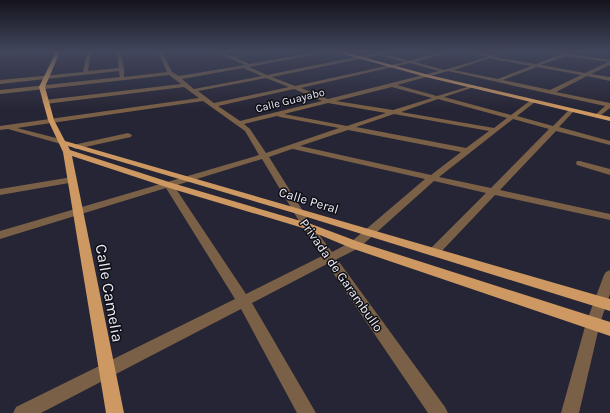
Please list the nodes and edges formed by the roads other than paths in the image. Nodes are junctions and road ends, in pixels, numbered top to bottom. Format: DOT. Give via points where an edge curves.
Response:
graph roads {
  1 [pos="49,71"];
  2 [pos="106,71"];
  3 [pos="122,71"];
  4 [pos="217,71"];
  5 [pos="260,71"];
  6 [pos="294,71"];
  7 [pos="371,71"];
  8 [pos="409,71"];
  9 [pos="446,71"];
  10 [pos="448,71"];
  11 [pos="522,71"];
  12 [pos="565,71"];
  13 [pos="592,71"];
  14 [pos="85,73"];
  15 [pos="170,73"];
  16 [pos="585,75"];
  17 [pos="270,76"];
  18 [pos="428,76"];
  19 [pos="46,77"];
  20 [pos="122,78"];
  21 [pos="178,78"];
  22 [pos="610,79"];
  23 [pos="497,81"];
  24 [pos="0,82"];
  25 [pos="185,85"];
  26 [pos="392,85"];
  27 [pos="472,86"];
  28 [pos="42,87"];
  29 [pos="295,87"];
  30 [pos="192,91"];
  31 [pos="0,92"];
  32 [pos="551,92"];
  33 [pos="560,94"];
  34 [pos="439,98"];
  35 [pos="204,99"];
  36 [pos="533,100"];
  37 [pos="327,101"];
  38 [pos="46,102"];
  39 [pos="544,103"];
  40 [pos="214,104"];
  41 [pos="610,105"];
  42 [pos="572,110"];
  43 [pos="394,113"];
  44 [pos="276,114"];
  45 [pos="597,116"];
  46 [pos="512,117"];
  47 [pos="610,119"];
  48 [pos="51,120"];
  49 [pos="240,123"];
  50 [pos="0,125"];
  51 [pos="9,127"];
  52 [pos="0,128"];
  53 [pos="349,128"];
  54 [pos="554,129"];
  55 [pos="495,130"];
  56 [pos="128,135"];
  57 [pos="610,143"];
  58 [pos="68,147"];
  59 [pos="292,147"];
  60 [pos="467,151"];
  61 [pos="264,156"];
  62 [pos="580,163"];
  63 [pos="610,172"];
  64 [pos="432,178"];
  65 [pos="185,179"];
  66 [pos="72,180"];
  67 [pos="169,185"];
  68 [pos="0,192"];
  69 [pos="492,192"];
  70 [pos="78,211"];
  71 [pos="298,211"];
  72 [pos="610,217"];
  73 [pos="307,226"];
  74 [pos="369,233"];
  75 [pos="0,234"];
  76 [pos="355,245"];
  77 [pos="434,252"];
  78 [pos="330,259"];
  79 [pos="610,275"];
  80 [pos="244,302"];
  81 [pos="605,303"];
  82 [pos="593,323"];
  83 [pos="610,329"];
  84 [pos="107,372"];
  85 [pos="22,413"];
  86 [pos="115,413"];
  87 [pos="307,413"];
  88 [pos="439,413"];
  89 [pos="570,413"];
  1 -- 19 [label="main road"];
  2 -- 14 [label="street"];
  3 -- 20 [label="street"];
  4 -- 21 [label="street"];
  5 -- 17 [label="street"];
  6 -- 17 [label="street"];
  7 -- 29 [label="street"];
  8 -- 18 [label="main road"];
  9 -- 18 [label="street, Calle Guayabo"];
  10 -- 23 [label="street"];
  11 -- 23 [label="street"];
  12 -- 16 [label="street"];
  13 -- 16 [label="street"];
  14 -- 19 [label="street"];
  15 -- 20 [label="street"];
  15 -- 21 [label="street, Privada de Garambullo"];
  16 -- 22 [label="street"];
  16 -- 32 [label="street"];
  17 -- 29 [label="street"];
  17 -- 30 [label="street"];
  18 -- 26 [label="street, Calle Guayabo"];
  18 -- 27 [label="main road"];
  19 -- 24 [label="street"];
  19 -- 28 [label="main road"];
  20 -- 28 [label="street"];
  21 -- 25 [label="street, Privada de Garambullo"];
  23 -- 32 [label="street"];
  25 -- 30 [label="street, Privada de Garambullo"];
  25 -- 38 [label="street"];
  26 -- 34 [label="street"];
  26 -- 37 [label="street, Calle Guayabo"];
  27 -- 34 [label="street"];
  27 -- 36 [label="main road"];
  28 -- 31 [label="street"];
  28 -- 38 [label="main road, Calle Camelia"];
  29 -- 37 [label="street"];
  29 -- 40 [label="street"];
  30 -- 35 [label="street, Privada de Garambullo"];
  32 -- 33 [label="street"];
  33 -- 39 [label="street"];
  33 -- 41 [label="street"];
  34 -- 43 [label="street"];
  34 -- 46 [label="street"];
  35 -- 40 [label="street, Privada de Garambullo"];
  35 -- 48 [label="street"];
  36 -- 39 [label="main road"];
  36 -- 46 [label="street"];
  37 -- 43 [label="street"];
  37 -- 44 [label="street, Calle Guayabo"];
  38 -- 48 [label="main road, Calle Camelia"];
  39 -- 42 [label="main road"];
  40 -- 49 [label="street, Privada de Garambullo"];
  41 -- 45 [label="street"];
  42 -- 45 [label="main road"];
  42 -- 54 [label="street"];
  43 -- 53 [label="street"];
  43 -- 55 [label="street"];
  44 -- 49 [label="street, Calle Guayabo"];
  44 -- 53 [label="street"];
  45 -- 47 [label="main road"];
  46 -- 54 [label="street"];
  46 -- 55 [label="street"];
  48 -- 51 [label="street"];
  48 -- 58 [label="main road, Calle Camelia"];
  49 -- 61 [label="street, Privada de Garambullo" via="248,130"];
  50 -- 51 [label="street, Calle Peral"];
  51 -- 52 [label="street"];
  51 -- 58 [label="street, Calle Peral"];
  53 -- 59 [label="street"];
  53 -- 60 [label="street"];
  54 -- 57 [label="street"];
  54 -- 69 [label="street"];
  55 -- 60 [label="street"];
  56 -- 58 [label="street"];
  58 -- 65 [label="main road, Calle Peral"];
  58 -- 66 [label="main road, Calle Camelia"];
  58 -- 67 [label="main road, Calle Peral"];
  59 -- 61 [label="street"];
  59 -- 64 [label="street"];
  60 -- 64 [label="street"];
  61 -- 65 [label="street"];
  61 -- 71 [label="street, Privada de Garambullo"];
  62 -- 63 [label="street"];
  64 -- 69 [label="street"];
  64 -- 74 [label="street"];
  65 -- 67 [label="street"];
  65 -- 71 [label="main road, Calle Peral"];
  66 -- 68 [label="street"];
  66 -- 70 [label="main road, Calle Camelia"];
  67 -- 70 [label="street"];
  67 -- 73 [label="main road, Calle Peral"];
  67 -- 80 [label="street"];
  69 -- 72 [label="street"];
  69 -- 77 [label="street"];
  70 -- 75 [label="street"];
  70 -- 84 [label="main road, Calle Camelia"];
  71 -- 73 [label="street, Privada de Garambullo"];
  71 -- 74 [label="main road, Calle Peral"];
  73 -- 76 [label="main road, Calle Peral"];
  73 -- 78 [label="street, Privada de Garambullo"];
  74 -- 76 [label="street"];
  74 -- 77 [label="main road, Calle Peral"];
  76 -- 78 [label="street"];
  76 -- 82 [label="main road, Calle Peral"];
  77 -- 81 [label="main road, Calle Peral"];
  78 -- 80 [label="street"];
  78 -- 88 [label="street, Privada de Garambullo"];
  79 -- 81 [label="street"];
  80 -- 84 [label="street"];
  80 -- 87 [label="street"];
  81 -- 82 [label="street"];
  82 -- 83 [label="main road, Calle Peral"];
  82 -- 89 [label="street"];
  84 -- 85 [label="street"];
  84 -- 86 [label="main road, Calle Camelia"];
}
